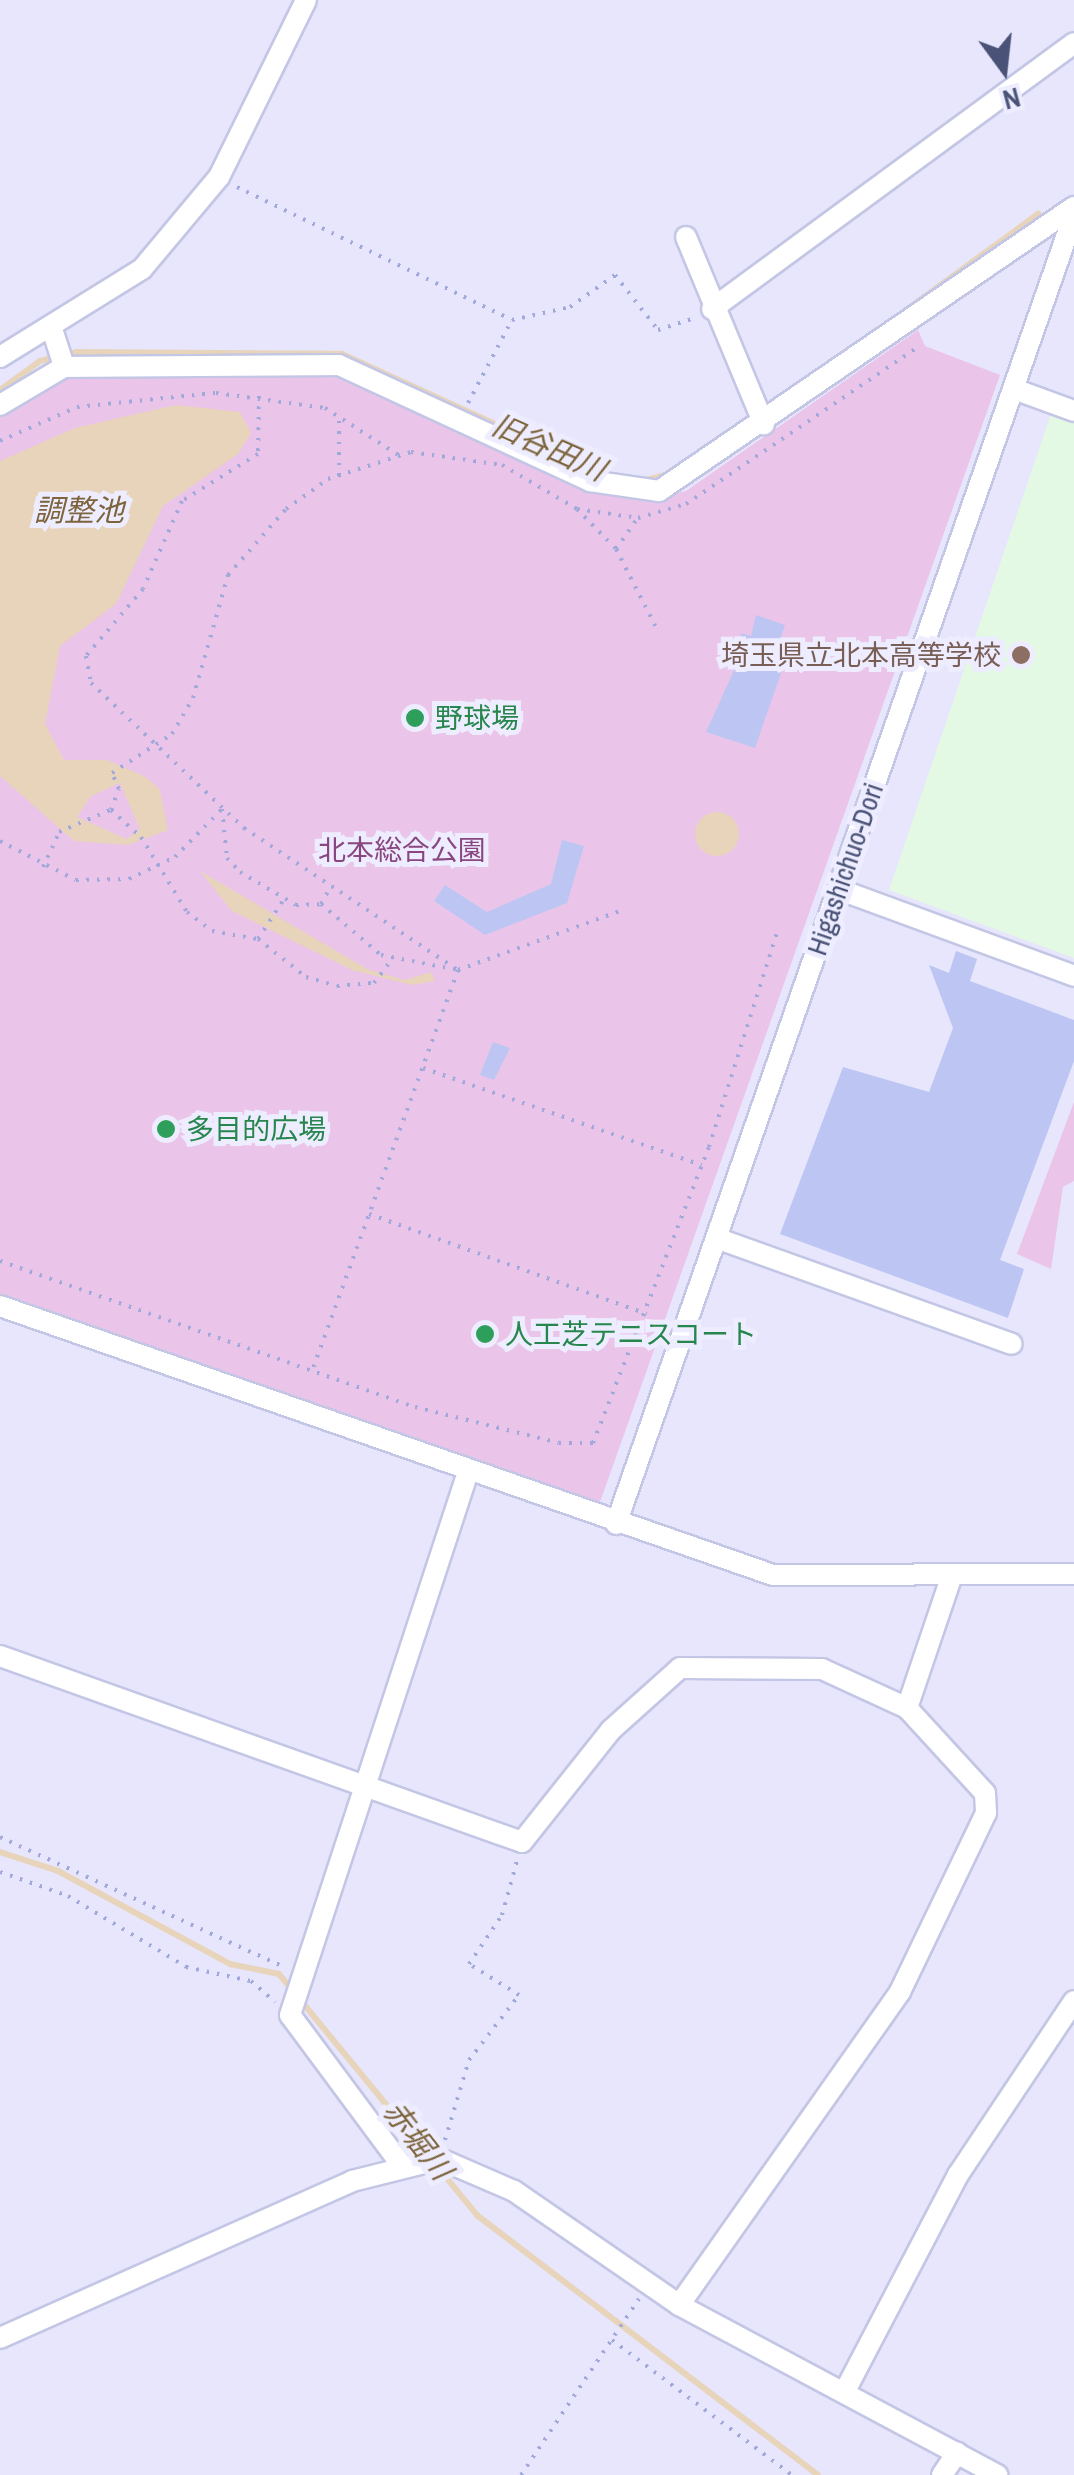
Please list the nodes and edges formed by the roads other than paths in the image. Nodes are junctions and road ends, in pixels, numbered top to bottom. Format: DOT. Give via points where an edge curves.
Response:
graph roads {
  1 [pos="306,0"];
  2 [pos="1074,43"];
  3 [pos="1074,206"];
  4 [pos="1074,215"];
  5 [pos="686,237"];
  6 [pos="712,310"];
  7 [pos="60,351"];
  8 [pos="0,357"];
  9 [pos="1014,389"];
  10 [pos="0,405"];
  11 [pos="1074,411"];
  12 [pos="764,424"];
  13 [pos="838,889"];
  14 [pos="1074,976"];
  15 [pos="716,1238"];
  16 [pos="0,1306"];
  17 [pos="1012,1344"];
  18 [pos="468,1472"];
  19 [pos="616,1524"];
  20 [pos="1074,1574"];
  21 [pos="951,1578"];
  22 [pos="0,1656"];
  23 [pos="907,1708"];
  24 [pos="366,1786"];
  25 [pos="1074,2002"];
  26 [pos="400,2164"];
  27 [pos="679,2305"];
  28 [pos="0,2338"];
  29 [pos="846,2388"];
  30 [pos="958,2453"];
  31 [pos="942,2475"];
  32 [pos="998,2475"];
  1 -- 7 [label="street" via="219,177 142,269"];
  2 -- 6 [label="street"];
  3 -- 12 [label="street"];
  4 -- 9 [label="street, Higashichuo-Dori"];
  5 -- 6 [label="street"];
  6 -- 12 [label="street"];
  7 -- 8 [label="street"];
  7 -- 10 [label="street"];
  7 -- 12 [label="street" via="339,365 632,492 683,482"];
  9 -- 11 [label="street"];
  9 -- 13 [label="street, Higashichuo-Dori"];
  13 -- 14 [label="street"];
  13 -- 15 [label="street, Higashichuo-Dori"];
  15 -- 17 [label="street"];
  15 -- 19 [label="street, Higashichuo-Dori"];
  16 -- 18 [label="street"];
  18 -- 19 [label="street"];
  18 -- 24 [label="street"];
  19 -- 21 [label="street" via="773,1575"];
  20 -- 21 [label="street"];
  21 -- 23 [label="street"];
  22 -- 24 [label="street"];
  23 -- 24 [label="street" via="822,1669 680,1668 611,1730 522,1842"];
  23 -- 27 [label="street" via="985,1792 986,1813 900,1992"];
  24 -- 26 [label="street" via="290,2015"];
  25 -- 29 [label="street" via="958,2176"];
  26 -- 27 [label="street" via="440,2159 514,2191"];
  26 -- 28 [label="street"];
  27 -- 29 [label="street"];
  29 -- 30 [label="street"];
  30 -- 31 [label="street"];
  30 -- 32 [label="street"];
}
